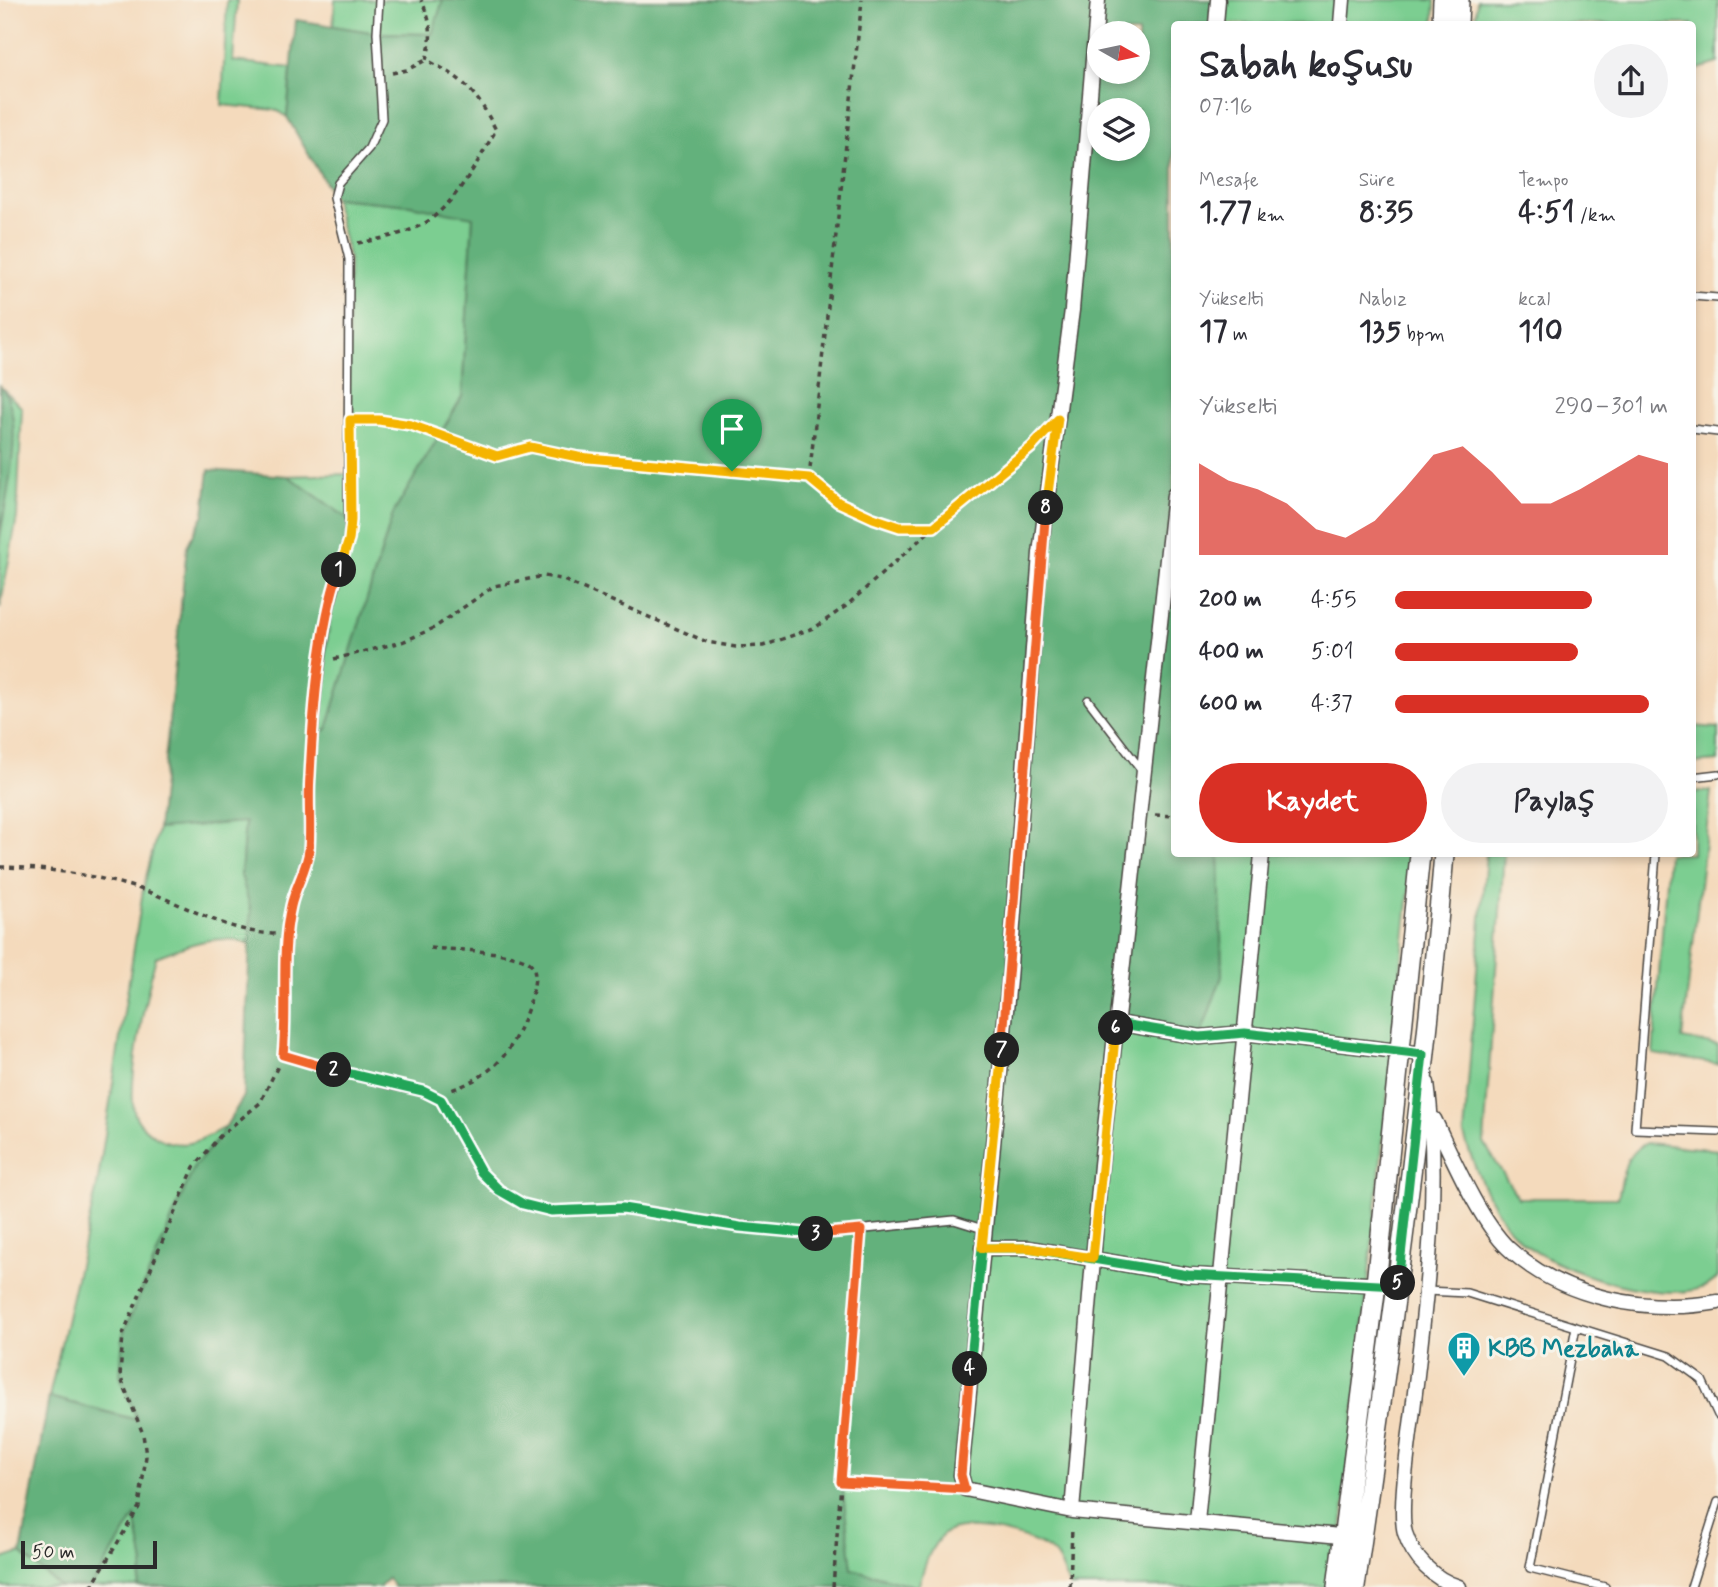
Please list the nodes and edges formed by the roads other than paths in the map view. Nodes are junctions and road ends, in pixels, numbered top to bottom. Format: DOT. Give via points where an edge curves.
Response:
graph roads {
  1 [pos="379,0"];
  2 [pos="1098,0"];
  3 [pos="1217,0"];
  4 [pos="1343,0"];
  5 [pos="1449,1"];
  6 [pos="1216,21"];
  7 [pos="1341,21"];
  8 [pos="1443,21"];
  9 [pos="1457,21"];
  10 [pos="1696,296"];
  11 [pos="1718,298"];
  12 [pos="1696,429"];
  13 [pos="1718,432"];
  14 [pos="1171,523"];
  15 [pos="1088,700"];
  16 [pos="1144,773"];
  17 [pos="1718,774"];
  18 [pos="1696,776"];
  19 [pos="1262,857"];
  20 [pos="1420,857"];
  21 [pos="1444,857"];
  22 [pos="1656,857"];
  23 [pos="1117,1023"];
  24 [pos="1245,1033"];
  25 [pos="1402,1051"];
  26 [pos="1423,1054"];
  27 [pos="1431,1112"];
  28 [pos="1718,1132"];
  29 [pos="983,1229"];
  30 [pos="982,1248"];
  31 [pos="1093,1258"];
  32 [pos="1222,1278"];
  33 [pos="1376,1284"];
  34 [pos="1398,1286"];
  35 [pos="1425,1291"];
  36 [pos="1718,1302"];
  37 [pos="1576,1327"];
  38 [pos="1718,1415"];
  39 [pos="1718,1502"];
  40 [pos="1072,1511"];
  41 [pos="1198,1522"];
  42 [pos="1353,1537"];
  43 [pos="1337,1587"];
  44 [pos="1355,1587"];
  45 [pos="1459,1587"];
  46 [pos="1605,1587"];
  47 [pos="1691,1587"];
  1 -- 29 [label="lane" via="382,102 378,134 338,183 334,198 345,245 350,299 349,540 335,583 322,662 310,775 309,853 291,905 287,934 283,1055 441,1100 481,1172 523,1204 551,1211 623,1208 807,1235 954,1220"];
  2 -- 29 [label="street" via="1072,310 1040,553 1011,965"];
  3 -- 6 [label="street"];
  4 -- 7 [label="street"];
  5 -- 8 [label="main road"];
  5 -- 9 [label="main road"];
  10 -- 11 [label="lane"];
  12 -- 13 [label="lane"];
  14 -- 16 [label="street"];
  15 -- 16 [label="lane"];
  16 -- 23 [label="street"];
  17 -- 18 [label="lane"];
  19 -- 24 [label="street"];
  20 -- 25 [label="main road"];
  21 -- 26 [label="main road"];
  22 -- 28 [label="lane" via="1635,1129"];
  23 -- 24 [label="street" via="1200,1037"];
  23 -- 31 [label="street"];
  24 -- 25 [label="street"];
  24 -- 32 [label="street"];
  25 -- 26 [label="street"];
  25 -- 33 [label="main road"];
  26 -- 27 [label="street"];
  26 -- 34 [label="main road"];
  27 -- 35 [label="street" via="1433,1177"];
  27 -- 36 [label="street" via="1468,1190 1508,1247 1535,1267 1560,1282 1631,1304 1672,1307"];
  29 -- 30 [label="street"];
  30 -- 31 [label="street" via="1028,1248"];
  30 -- 40 [label="street" via="961,1475 965,1489"];
  31 -- 32 [label="street"];
  31 -- 40 [label="street"];
  32 -- 33 [label="street"];
  32 -- 41 [label="street"];
  33 -- 34 [label="street"];
  33 -- 42 [label="main road"];
  34 -- 42 [label="main road"];
  35 -- 37 [label="lane" via="1467,1293"];
  35 -- 45 [label="street" via="1404,1531 1416,1559"];
  37 -- 38 [label="lane" via="1669,1356 1702,1380"];
  37 -- 46 [label="lane" via="1530,1568"];
  39 -- 47 [label="lane"];
  40 -- 41 [label="street"];
  41 -- 42 [label="street"];
  42 -- 43 [label="main road"];
  42 -- 44 [label="main road"];
}
